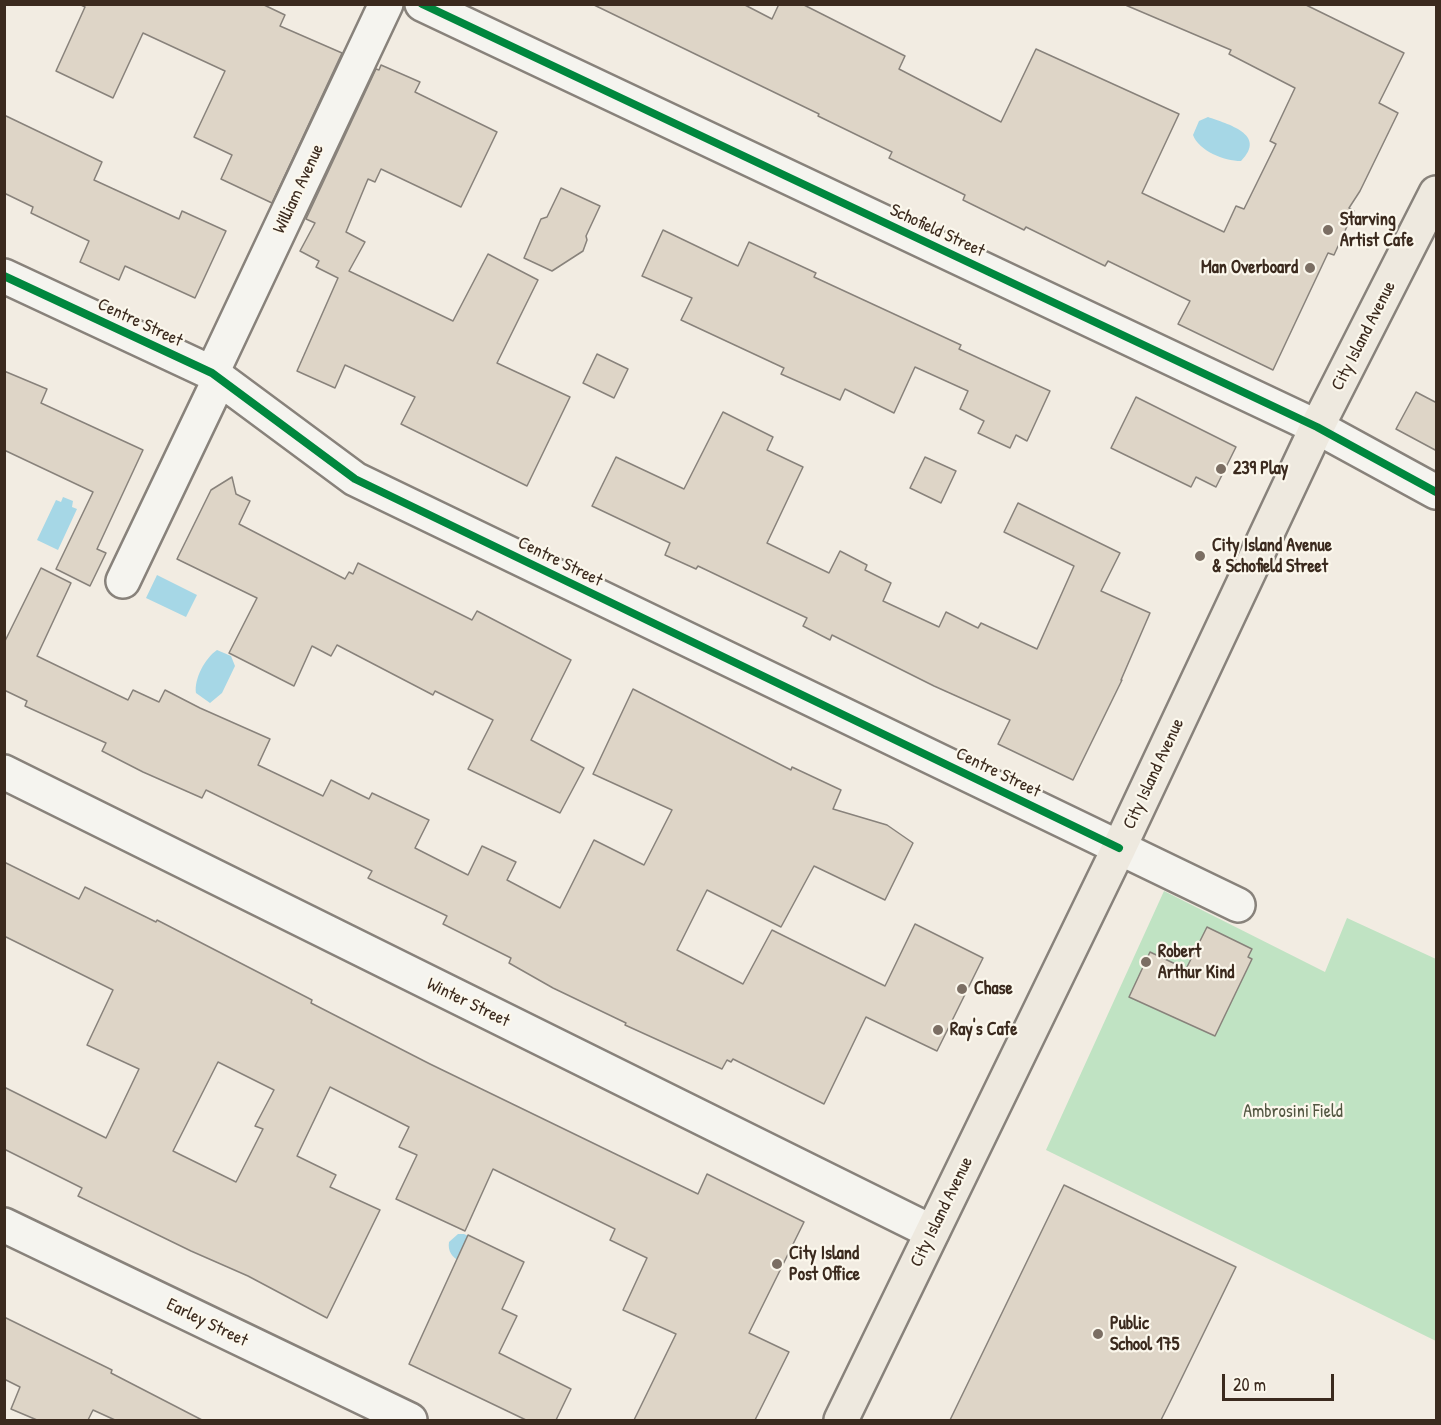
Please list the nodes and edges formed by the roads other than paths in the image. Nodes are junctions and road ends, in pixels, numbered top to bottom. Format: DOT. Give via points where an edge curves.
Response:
graph roads {
  1 [pos="386,4"];
  2 [pos="422,4"];
  3 [pos="1437,193"];
  4 [pos="4,276"];
  5 [pos="216,376"];
  6 [pos="1317,427"];
  7 [pos="1437,492"];
  8 [pos="123,581"];
  9 [pos="4,772"];
  10 [pos="1119,848"];
  11 [pos="1238,904"];
  12 [pos="4,1225"];
  13 [pos="932,1232"];
  14 [pos="410,1420"];
  15 [pos="841,1420"];
  1 -- 5 [label="street, William Avenue"];
  2 -- 6 [label="street, Schofield Street"];
  3 -- 6 [label="main road, City Island Avenue"];
  4 -- 5 [label="street, Centre Street"];
  5 -- 8 [label="street, William Avenue"];
  5 -- 10 [label="street, Centre Street" via="355,479"];
  6 -- 7 [label="street, Schofield Street"];
  6 -- 10 [label="main road, City Island Avenue"];
  9 -- 13 [label="street, Winter Street"];
  10 -- 11 [label="street, Centre Street"];
  10 -- 13 [label="main road, City Island Avenue"];
  12 -- 14 [label="street, Earley Street"];
  13 -- 15 [label="main road, City Island Avenue"];
}
